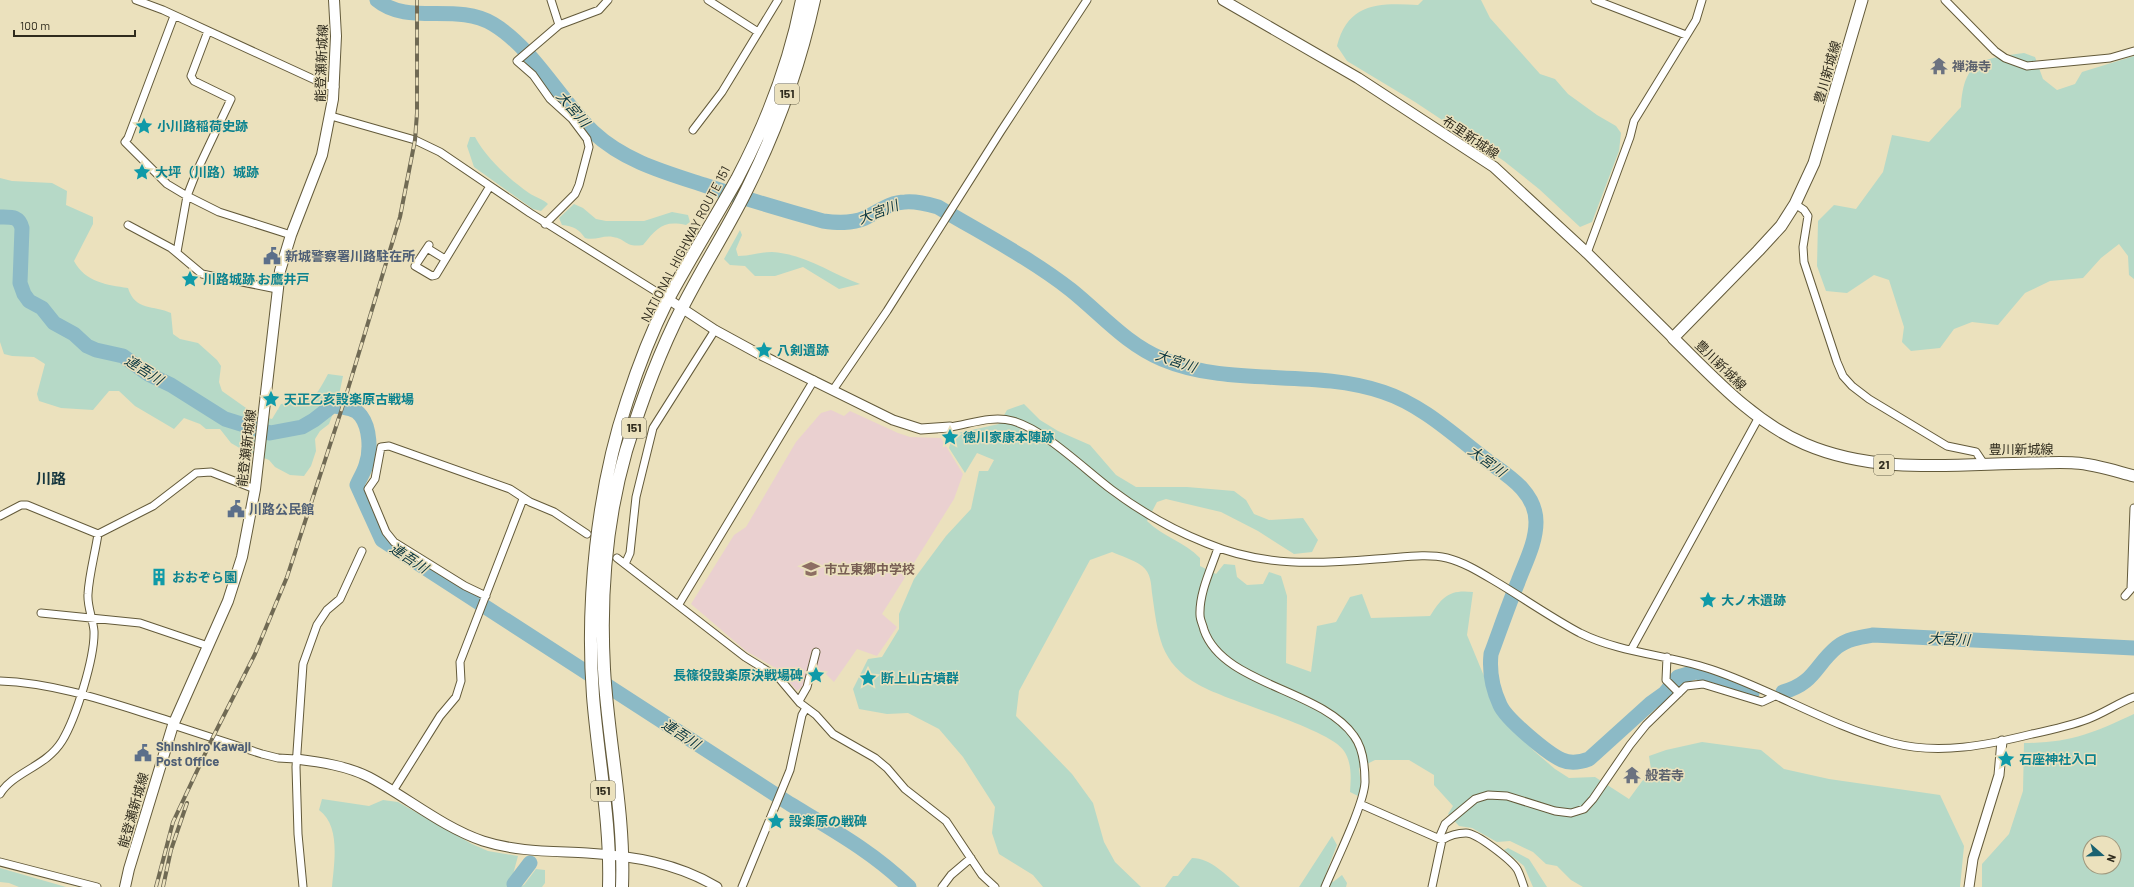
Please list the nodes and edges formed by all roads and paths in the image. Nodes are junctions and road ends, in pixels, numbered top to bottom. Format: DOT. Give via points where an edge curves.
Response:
graph roads {
  1 [pos="136,0"];
  2 [pos="334,0"];
  3 [pos="551,0"];
  4 [pos="608,0"];
  5 [pos="708,0"];
  6 [pos="778,0"];
  7 [pos="802,0"];
  8 [pos="814,0"];
  9 [pos="1087,0"];
  10 [pos="1223,0"];
  11 [pos="1595,0"];
  12 [pos="1702,0"];
  13 [pos="1862,0"];
  14 [pos="1945,0"];
  15 [pos="174,16"];
  16 [pos="559,25"];
  17 [pos="208,31"];
  18 [pos="758,32"];
  19 [pos="1686,35"];
  20 [pos="2134,51"];
  21 [pos="335,87"];
  22 [pos="331,116"];
  23 [pos="693,130"];
  24 [pos="490,186"];
  25 [pos="187,196"];
  26 [pos="1796,204"];
  27 [pos="545,224"];
  28 [pos="128,225"];
  29 [pos="291,235"];
  30 [pos="177,252"];
  31 [pos="1587,253"];
  32 [pos="445,259"];
  33 [pos="278,290"];
  34 [pos="668,299"];
  35 [pos="682,308"];
  36 [pos="715,330"];
  37 [pos="1673,338"];
  38 [pos="814,380"];
  39 [pos="833,390"];
  40 [pos="1759,417"];
  41 [pos="950,428"];
  42 [pos="1984,464"];
  43 [pos="2134,476"];
  44 [pos="255,489"];
  45 [pos="523,499"];
  46 [pos="2134,508"];
  47 [pos="0,516"];
  48 [pos="98,534"];
  49 [pos="588,534"];
  50 [pos="1218,548"];
  51 [pos="362,551"];
  52 [pos="617,558"];
  53 [pos="625,564"];
  54 [pos="2125,596"];
  55 [pos="485,598"];
  56 [pos="679,604"];
  57 [pos="41,613"];
  58 [pos="92,618"];
  59 [pos="208,646"];
  60 [pos="1631,650"];
  61 [pos="816,652"];
  62 [pos="1667,657"];
  63 [pos="0,681"];
  64 [pos="1678,692"];
  65 [pos="81,694"];
  66 [pos="1775,696"];
  67 [pos="2134,697"];
  68 [pos="798,701"];
  69 [pos="806,708"];
  70 [pos="174,725"];
  71 [pos="2002,742"];
  72 [pos="296,759"];
  73 [pos="393,791"];
  74 [pos="0,794"];
  75 [pos="1360,804"];
  76 [pos="1441,839"];
  77 [pos="608,856"];
  78 [pos="623,857"];
  79 [pos="971,858"];
  80 [pos="0,862"];
  81 [pos="98,887"];
  82 [pos="125,887"];
  83 [pos="303,887"];
  84 [pos="609,887"];
  85 [pos="622,887"];
  86 [pos="717,887"];
  87 [pos="742,887"];
  88 [pos="942,887"];
  89 [pos="995,887"];
  90 [pos="1325,887"];
  91 [pos="1432,887"];
  92 [pos="1524,887"];
  93 [pos="1969,887"];
  1 -- 15 [label="street"];
  2 -- 21 [label="main road, 能登瀬新城線"];
  3 -- 16 [label="street"];
  4 -- 16 [label="street" via="599,10"];
  5 -- 18 [label="street"];
  6 -- 18 [label="street"];
  7 -- 34 [label="highway, NATIONAL HIGHWAY ROUTE 151 / 151" via="789,51 769,111 736,180"];
  8 -- 35 [label="highway, NATIONAL HIGHWAY ROUTE 151 / 151" via="790,88 749,185"];
  9 -- 39 [label="street" via="887,311"];
  10 -- 31 [label="main road, 布里新城線" via="1358,78 1494,167"];
  11 -- 19 [label="street"];
  12 -- 19 [label="street" via="1696,20"];
  13 -- 26 [label="main road, 豊川新城線" via="1814,163"];
  14 -- 20 [label="street" via="1995,51 2005,58 2027,66 2110,58"];
  15 -- 17 [label="street"];
  15 -- 25 [label="street" via="125,142 167,184"];
  16 -- 27 [label="street" via="517,61 533,75 550,99 572,118 587,139 589,147 579,185 574,194"];
  17 -- 21 [label="street"];
  17 -- 25 [label="street" via="191,76 194,81 231,99"];
  18 -- 23 [label="street" via="719,98"];
  19 -- 31 [label="street" via="1634,121"];
  21 -- 22 [label="main road, 能登瀬新城線"];
  22 -- 24 [label="street" via="414,140 440,152"];
  22 -- 29 [label="main road, 能登瀬新城線" via="322,155"];
  24 -- 27 [label="street"];
  24 -- 32 [label="street"];
  25 -- 29 [label="street" via="219,212"];
  25 -- 30 [label="street"];
  26 -- 37 [label="main road, 豊川新城線" via="1781,226"];
  26 -- 42 [label="street" via="1808,216 1803,247 1804,262 1844,376 1869,399 1947,446 1976,452"];
  27 -- 34 [label="street"];
  28 -- 30 [label="street"];
  29 -- 33 [label="main road, 能登瀬新城線" via="284,255"];
  30 -- 33 [label="street" via="202,274"];
  31 -- 37 [label="main road, 布里新城線"];
  32 -- 32 [label="street" via="436,275 432,276 415,266 428,246"];
  33 -- 44 [label="main road, 能登瀬新城線"];
  34 -- 35 [label="street"];
  34 -- 77 [label="highway, NATIONAL HIGHWAY ROUTE 151 / 151" via="627,401 607,484 595,559 591,664"];
  35 -- 36 [label="street"];
  35 -- 78 [label="highway, NATIONAL HIGHWAY ROUTE 151 / 151" via="638,416 618,486 604,590 604,670"];
  36 -- 38 [label="street"];
  36 -- 53 [label="street" via="652,428 636,497 630,554"];
  37 -- 40 [label="main road, 豊川新城線 / 21" via="1736,399"];
  38 -- 39 [label="street"];
  38 -- 56 [label="street"];
  39 -- 41 [label="street" via="908,426 932,430"];
  40 -- 42 [label="main road, 豊川新城線 / 21" via="1805,444 1868,463 1898,466"];
  40 -- 60 [label="street"];
  41 -- 50 [label="street" via="996,419 1010,420 1025,426 1044,437 1117,493 1164,523"];
  42 -- 43 [label="main road, 豊川新城線 / 21" via="2075,463"];
  44 -- 48 [label="street" via="211,472 196,473 153,506"];
  44 -- 59 [label="main road, 能登瀬新城線" via="248,534 237,576"];
  45 -- 49 [label="street" via="554,512"];
  45 -- 55 [label="street"];
  45 -- 55 [label="street" via="510,489 488,480 389,446 381,447 375,479 368,489 386,532 394,542 416,557"];
  46 -- 54 [label="street" via="2131,589"];
  47 -- 48 [label="street" via="21,505 27,505"];
  48 -- 58 [label="street" via="88,595"];
  50 -- 60 [label="street" via="1265,559 1309,564 1424,556 1445,557 1462,563 1582,634"];
  50 -- 75 [label="street" via="1202,595 1199,616 1208,642 1223,657 1257,677 1336,716 1354,736 1362,754 1365,783"];
  51 -- 72 [label="street" via="340,599 327,610 317,624 303,664"];
  52 -- 53 [label="street"];
  53 -- 56 [label="street"];
  55 -- 73 [label="street" via="460,662 461,681 456,697 440,716"];
  56 -- 68 [label="street" via="745,657 779,678"];
  57 -- 58 [label="street"];
  58 -- 59 [label="street" via="140,623"];
  58 -- 65 [label="street" via="94,644"];
  59 -- 70 [label="main road, 能登瀬新城線"];
  60 -- 62 [label="street"];
  61 -- 68 [label="street" via="806,687"];
  62 -- 64 [label="street" via="1666,680"];
  62 -- 66 [label="street" via="1719,672"];
  63 -- 65 [label="street"];
  64 -- 66 [label="street" via="1696,683 1762,702"];
  64 -- 76 [label="street" via="1646,725 1584,809 1571,813 1555,811 1507,796 1488,795 1475,799 1445,824"];
  65 -- 70 [label="street" via="170,721"];
  65 -- 74 [label="street" via="69,726 55,751 46,760 23,773"];
  66 -- 71 [label="street" via="1841,725 1895,743 1926,748"];
  67 -- 71 [label="street" via="2066,727"];
  68 -- 69 [label="street"];
  69 -- 79 [label="street" via="833,734 875,758 905,789 946,821"];
  69 -- 87 [label="street" via="802,715 790,770"];
  70 -- 72 [label="street" via="262,754"];
  70 -- 82 [label="main road, 能登瀬新城線"];
  71 -- 93 [label="street" via="1999,774 1973,859"];
  72 -- 73 [label="street" via="346,768 368,776"];
  72 -- 83 [label="street" via="298,834"];
  73 -- 77 [label="street" via="454,828 482,841 518,850"];
  75 -- 76 [label="street"];
  75 -- 90 [label="street"];
  76 -- 91 [label="street"];
  76 -- 92 [label="street" via="1453,834 1467,833 1475,836 1518,870"];
  77 -- 78 [label="street"];
  77 -- 84 [label="highway, NATIONAL HIGHWAY ROUTE 151 / 151"];
  78 -- 85 [label="highway, NATIONAL HIGHWAY ROUTE 151 / 151"];
  78 -- 86 [label="street" via="674,866"];
  79 -- 88 [label="street" via="950,875"];
  79 -- 89 [label="street" via="982,875"];
  80 -- 81 [label="street"];
}
